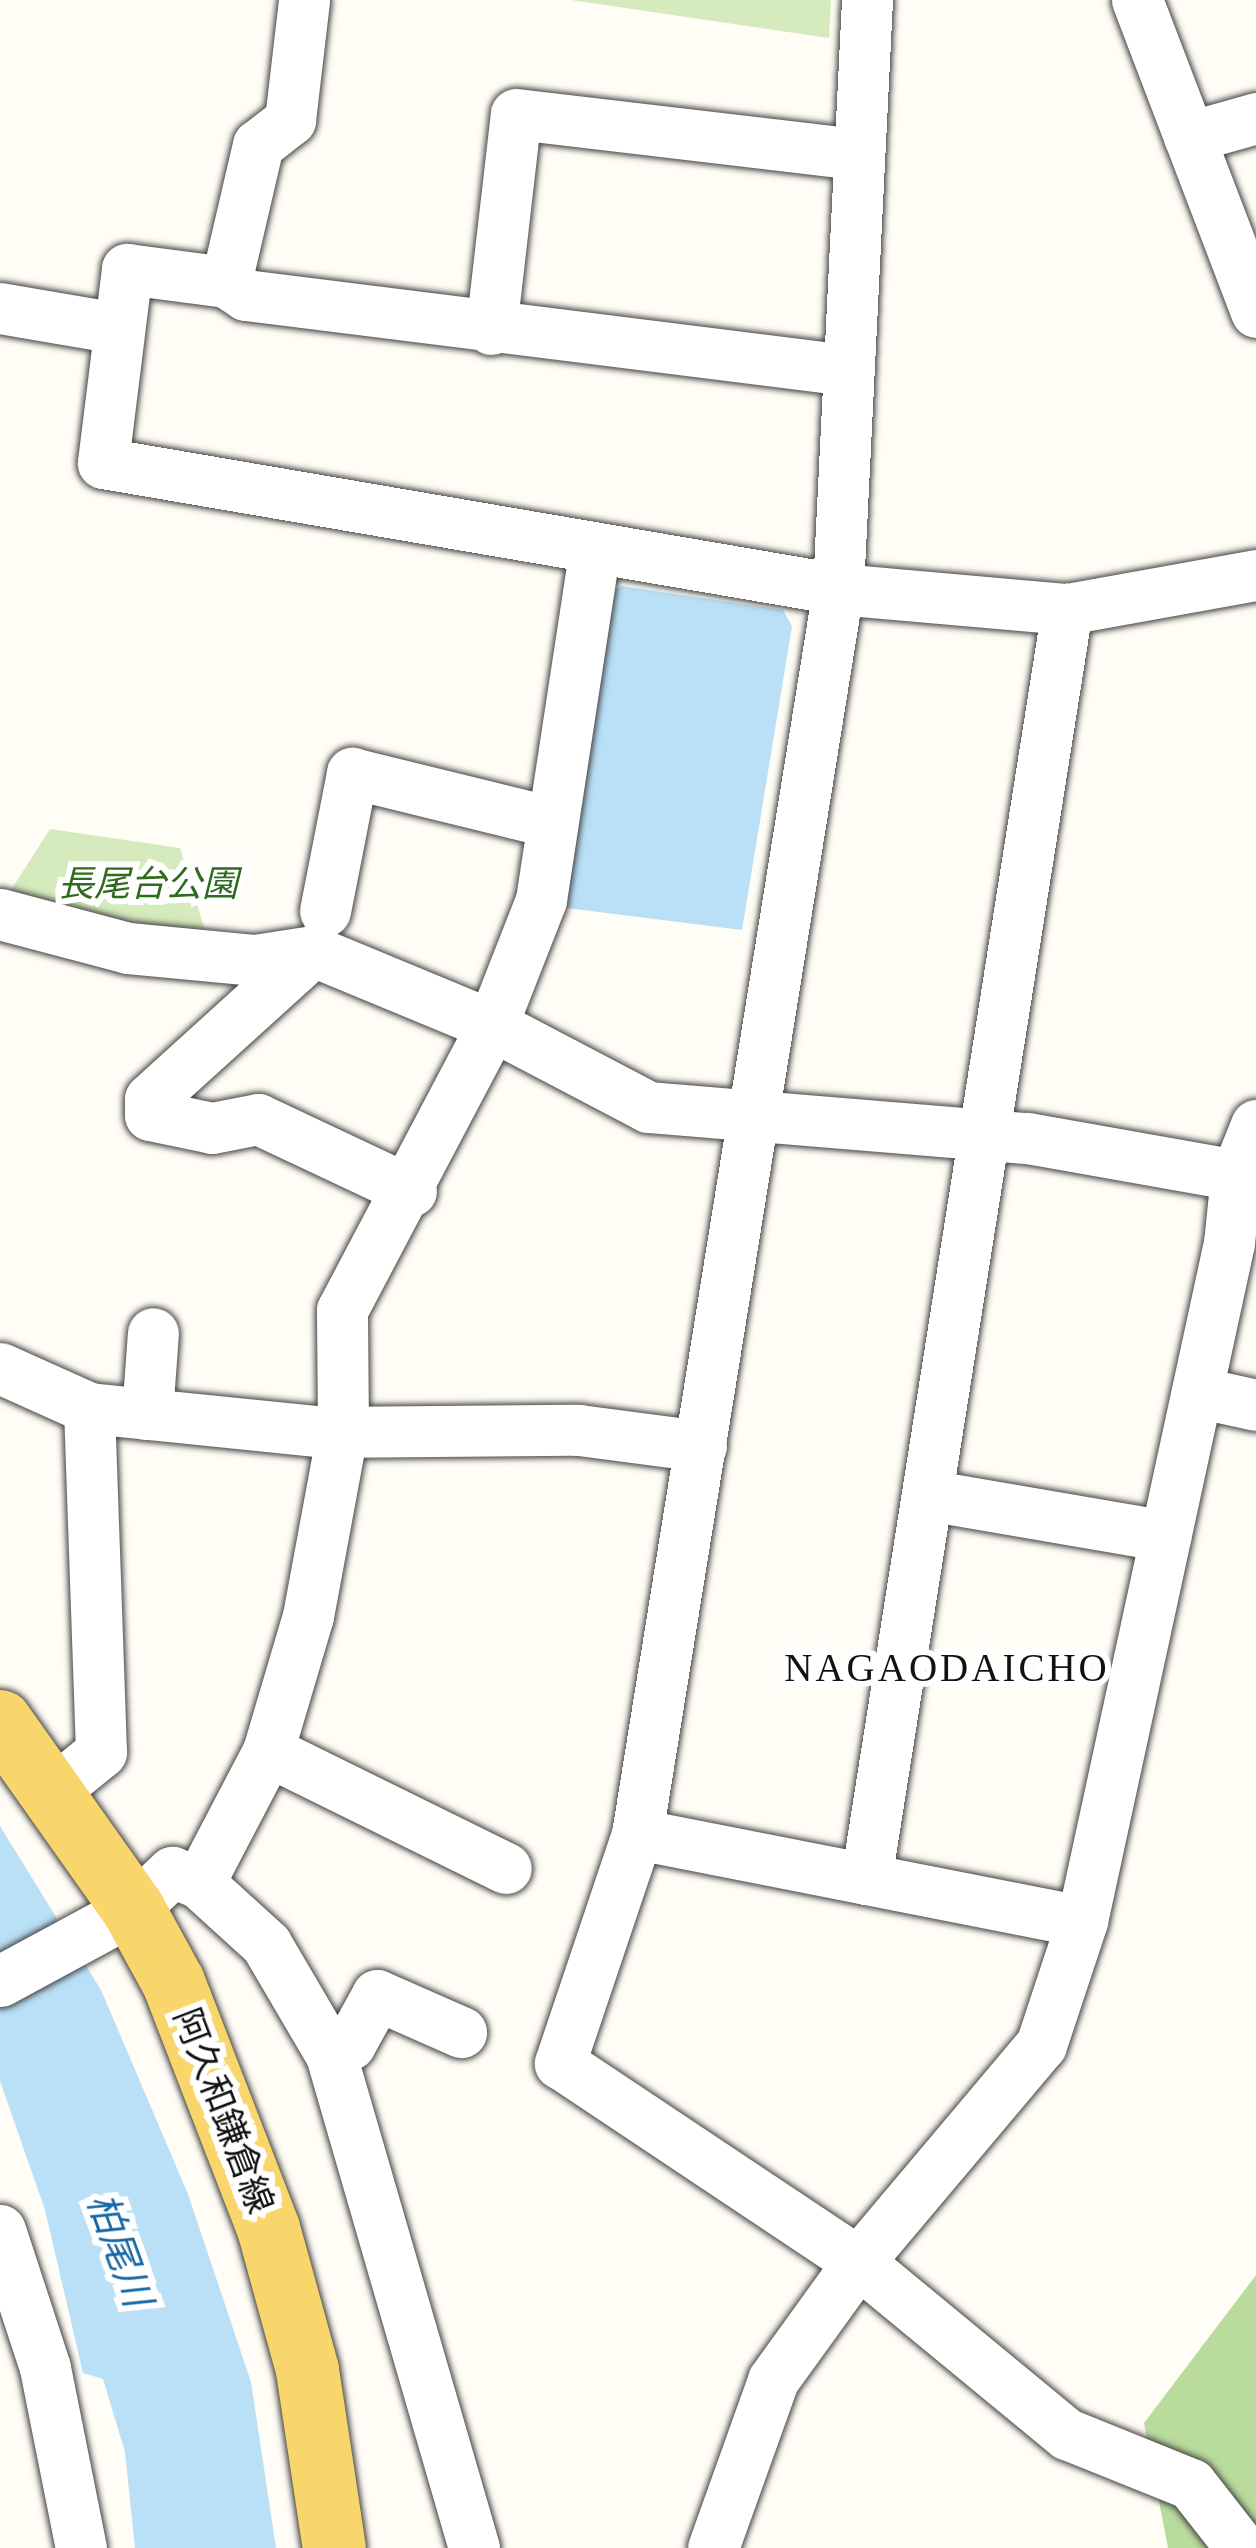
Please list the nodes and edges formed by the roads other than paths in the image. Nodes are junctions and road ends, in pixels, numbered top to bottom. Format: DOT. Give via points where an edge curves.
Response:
graph roads {
  1 [pos="304,0"];
  2 [pos="867,0"];
  3 [pos="1137,0"];
  4 [pos="1256,118"];
  5 [pos="1189,137"];
  6 [pos="856,154"];
  7 [pos="226,282"];
  8 [pos="0,308"];
  9 [pos="1256,311"];
  10 [pos="117,328"];
  11 [pos="491,329"];
  12 [pos="847,370"];
  13 [pos="594,552"];
  14 [pos="1256,575"];
  15 [pos="838,589"];
  16 [pos="1066,608"];
  17 [pos="553,822"];
  18 [pos="0,914"];
  19 [pos="319,931"];
  20 [pos="492,1025"];
  21 [pos="756,1112"];
  22 [pos="1256,1125"];
  23 [pos="983,1140"];
  24 [pos="1236,1175"];
  25 [pos="411,1191"];
  26 [pos="1243,1246"];
  27 [pos="153,1333"];
  28 [pos="0,1368"];
  29 [pos="1197,1392"];
  30 [pos="1256,1405"];
  31 [pos="89,1408"];
  32 [pos="147,1414"];
  33 [pos="343,1428"];
  34 [pos="701,1446"];
  35 [pos="927,1495"];
  36 [pos="1166,1536"];
  37 [pos="0,1720"];
  38 [pos="268,1751"];
  39 [pos="53,1791"];
  40 [pos="637,1834"];
  41 [pos="506,1868"];
  42 [pos="866,1879"];
  43 [pos="199,1883"];
  44 [pos="114,1918"];
  45 [pos="1082,1922"];
  46 [pos="0,1981"];
  47 [pos="461,2032"];
  48 [pos="331,2055"];
  49 [pos="0,2230"];
  50 [pos="859,2262"];
  51 [pos="81,2548"];
  52 [pos="334,2548"];
  53 [pos="474,2548"];
  54 [pos="713,2548"];
  55 [pos="1241,2548"];
  1 -- 7 [label="street" via="290,120 258,145"];
  2 -- 6 [label="street"];
  3 -- 5 [label="street"];
  4 -- 5 [label="street"];
  5 -- 9 [label="street"];
  6 -- 11 [label="street" via="516,114"];
  6 -- 12 [label="street"];
  7 -- 10 [label="street" via="127,268"];
  7 -- 11 [label="street" via="246,295"];
  8 -- 10 [label="street"];
  10 -- 13 [label="street" via="103,463"];
  11 -- 12 [label="street"];
  12 -- 15 [label="street"];
  13 -- 15 [label="street"];
  13 -- 17 [label="street"];
  14 -- 16 [label="street"];
  15 -- 16 [label="street"];
  15 -- 21 [label="street"];
  16 -- 23 [label="street"];
  17 -- 19 [label="street" via="352,773"];
  17 -- 20 [label="street" via="541,900"];
  18 -- 19 [label="street" via="128,949 255,959"];
  19 -- 20 [label="street"];
  19 -- 25 [label="street" via="150,1099 150,1115 212,1128 258,1119"];
  20 -- 21 [label="street" via="648,1107"];
  20 -- 25 [label="street"];
  21 -- 23 [label="street"];
  21 -- 34 [label="street"];
  22 -- 24 [label="street"];
  23 -- 24 [label="street" via="1028,1138"];
  23 -- 35 [label="street"];
  24 -- 26 [label="street"];
  25 -- 33 [label="street" via="342,1310"];
  26 -- 29 [label="street"];
  27 -- 32 [label="street"];
  28 -- 31 [label="street"];
  29 -- 30 [label="street"];
  29 -- 36 [label="street"];
  31 -- 32 [label="street"];
  31 -- 39 [label="street" via="101,1752"];
  32 -- 33 [label="street"];
  33 -- 34 [label="street" via="579,1430"];
  33 -- 38 [label="street" via="308,1616"];
  34 -- 40 [label="street"];
  35 -- 36 [label="street"];
  35 -- 42 [label="street"];
  36 -- 45 [label="street"];
  37 -- 39 [label="main road, 阿久和鎌倉線"];
  38 -- 41 [label="street"];
  38 -- 43 [label="street"];
  39 -- 44 [label="main road, 阿久和鎌倉線"];
  40 -- 42 [label="street"];
  40 -- 50 [label="street" via="560,2063"];
  42 -- 45 [label="street"];
  43 -- 44 [label="street" via="172,1872"];
  43 -- 48 [label="street" via="266,1944"];
  44 -- 46 [label="street"];
  44 -- 52 [label="main road, 阿久和鎌倉線" via="173,1982 268,2228 307,2370"];
  45 -- 50 [label="street" via="1041,2045"];
  47 -- 48 [label="street" via="377,1995 350,2044"];
  48 -- 53 [label="street"];
  49 -- 51 [label="street" via="45,2368"];
  50 -- 54 [label="street" via="772,2380"];
  50 -- 55 [label="street" via="1067,2434 1191,2484"];
}
